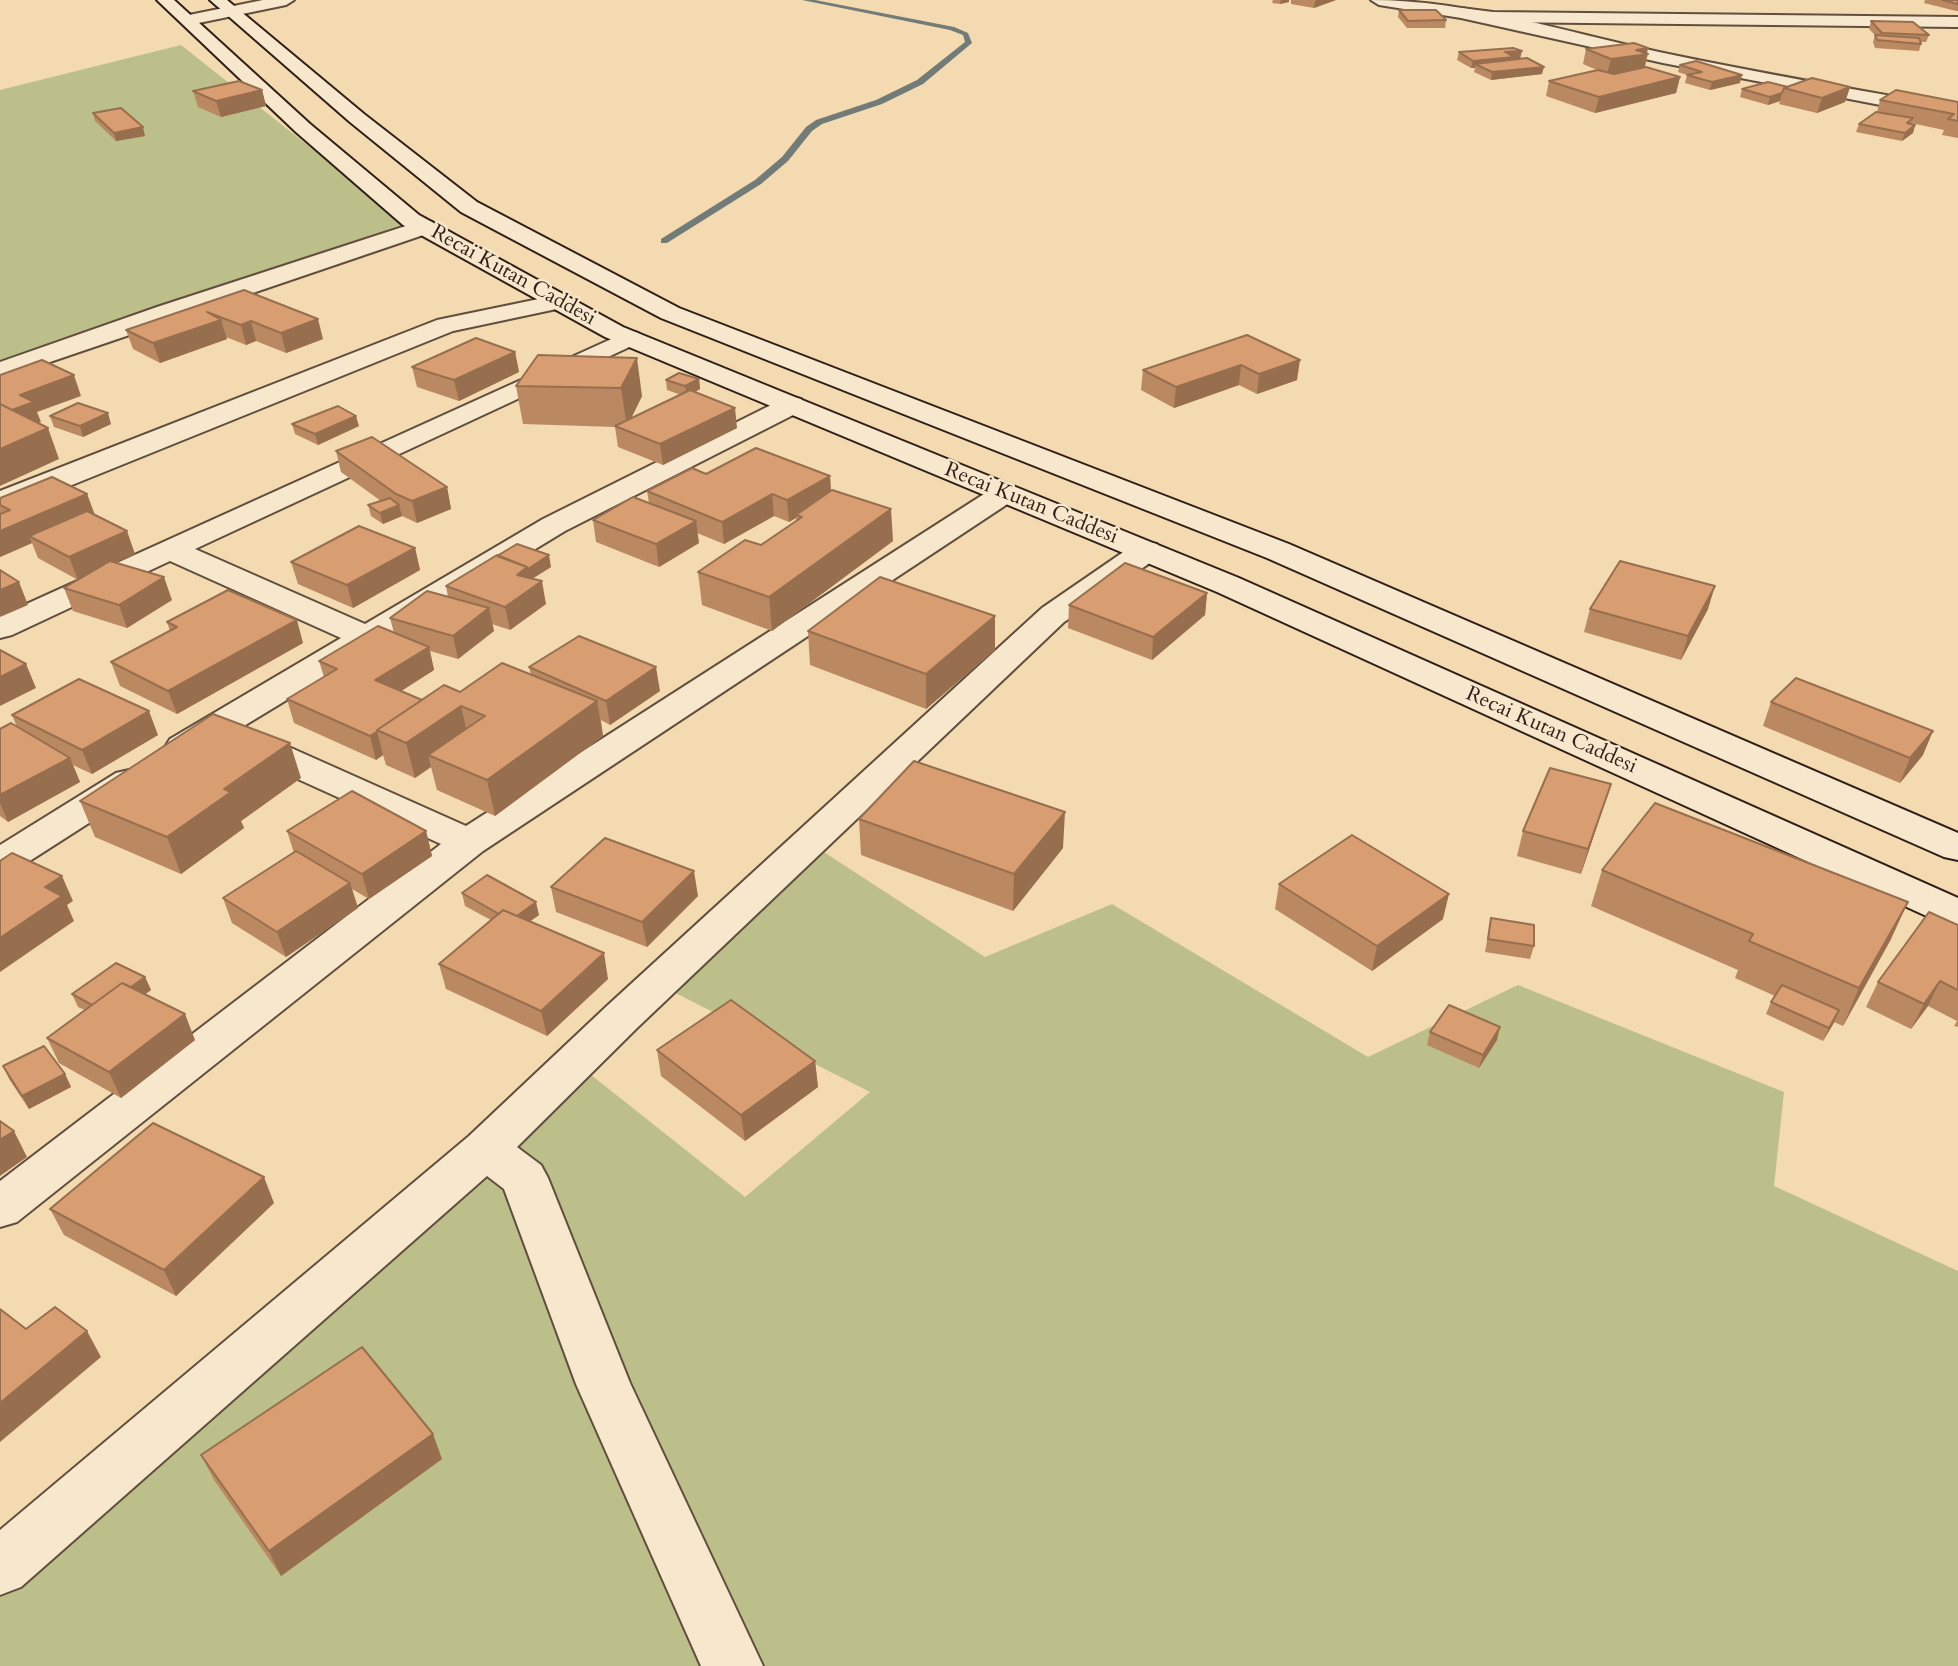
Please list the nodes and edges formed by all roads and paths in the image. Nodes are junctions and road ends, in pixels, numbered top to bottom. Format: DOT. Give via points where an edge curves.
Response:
graph roads {
  1 [pos="165,0"];
  2 [pos="286,0"];
  3 [pos="1379,0"];
  4 [pos="225,6"];
  5 [pos="1461,13"];
  6 [pos="189,20"];
  7 [pos="1958,22"];
  8 [pos="1958,114"];
  9 [pos="424,227"];
  10 [pos="558,302"];
  11 [pos="629,338"];
  12 [pos="0,371"];
  13 [pos="792,405"];
  14 [pos="1005,493"];
  15 [pos="0,501"];
  16 [pos="169,550"];
  17 [pos="1146,551"];
  18 [pos="0,628"];
  19 [pos="366,637"];
  20 [pos="215,727"];
  21 [pos="469,842"];
  22 [pos="1958,848"];
  23 [pos="0,862"];
  24 [pos="1958,914"];
  25 [pos="486,1149"];
  26 [pos="0,1208"];
  27 [pos="0,1567"];
  28 [pos="732,1666"];
  1 -- 6 [label="street, Recai Kutan Caddesi"];
  2 -- 4 [label="street"];
  3 -- 5 [label="street"];
  4 -- 6 [label="street"];
  4 -- 22 [label="street, Recai Kutan Caddesi" via="469,207 670,313 1278,551"];
  5 -- 7 [label="street"];
  5 -- 8 [label="street" via="1663,58"];
  6 -- 9 [label="street, Recai Kutan Caddesi" via="303,128"];
  9 -- 10 [label="street, Recai Kutan Caddesi"];
  9 -- 12 [label="street"];
  10 -- 11 [label="street, Recai Kutan Caddesi"];
  10 -- 15 [label="street" via="446,325"];
  11 -- 13 [label="street, Recai Kutan Caddesi"];
  11 -- 16 [label="street"];
  13 -- 14 [label="street, Recai Kutan Caddesi"];
  13 -- 19 [label="street" via="554,525"];
  14 -- 17 [label="street, Recai Kutan Caddesi"];
  14 -- 21 [label="street"];
  16 -- 18 [label="street"];
  16 -- 19 [label="street"];
  17 -- 24 [label="street, Recai Kutan Caddesi"];
  17 -- 25 [label="street" via="1053,615"];
  19 -- 20 [label="street"];
  20 -- 21 [label="street"];
  20 -- 23 [label="street"];
  21 -- 26 [label="street"];
  25 -- 27 [label="street"];
  25 -- 28 [label="street" via="524,1178 603,1384"];
}
